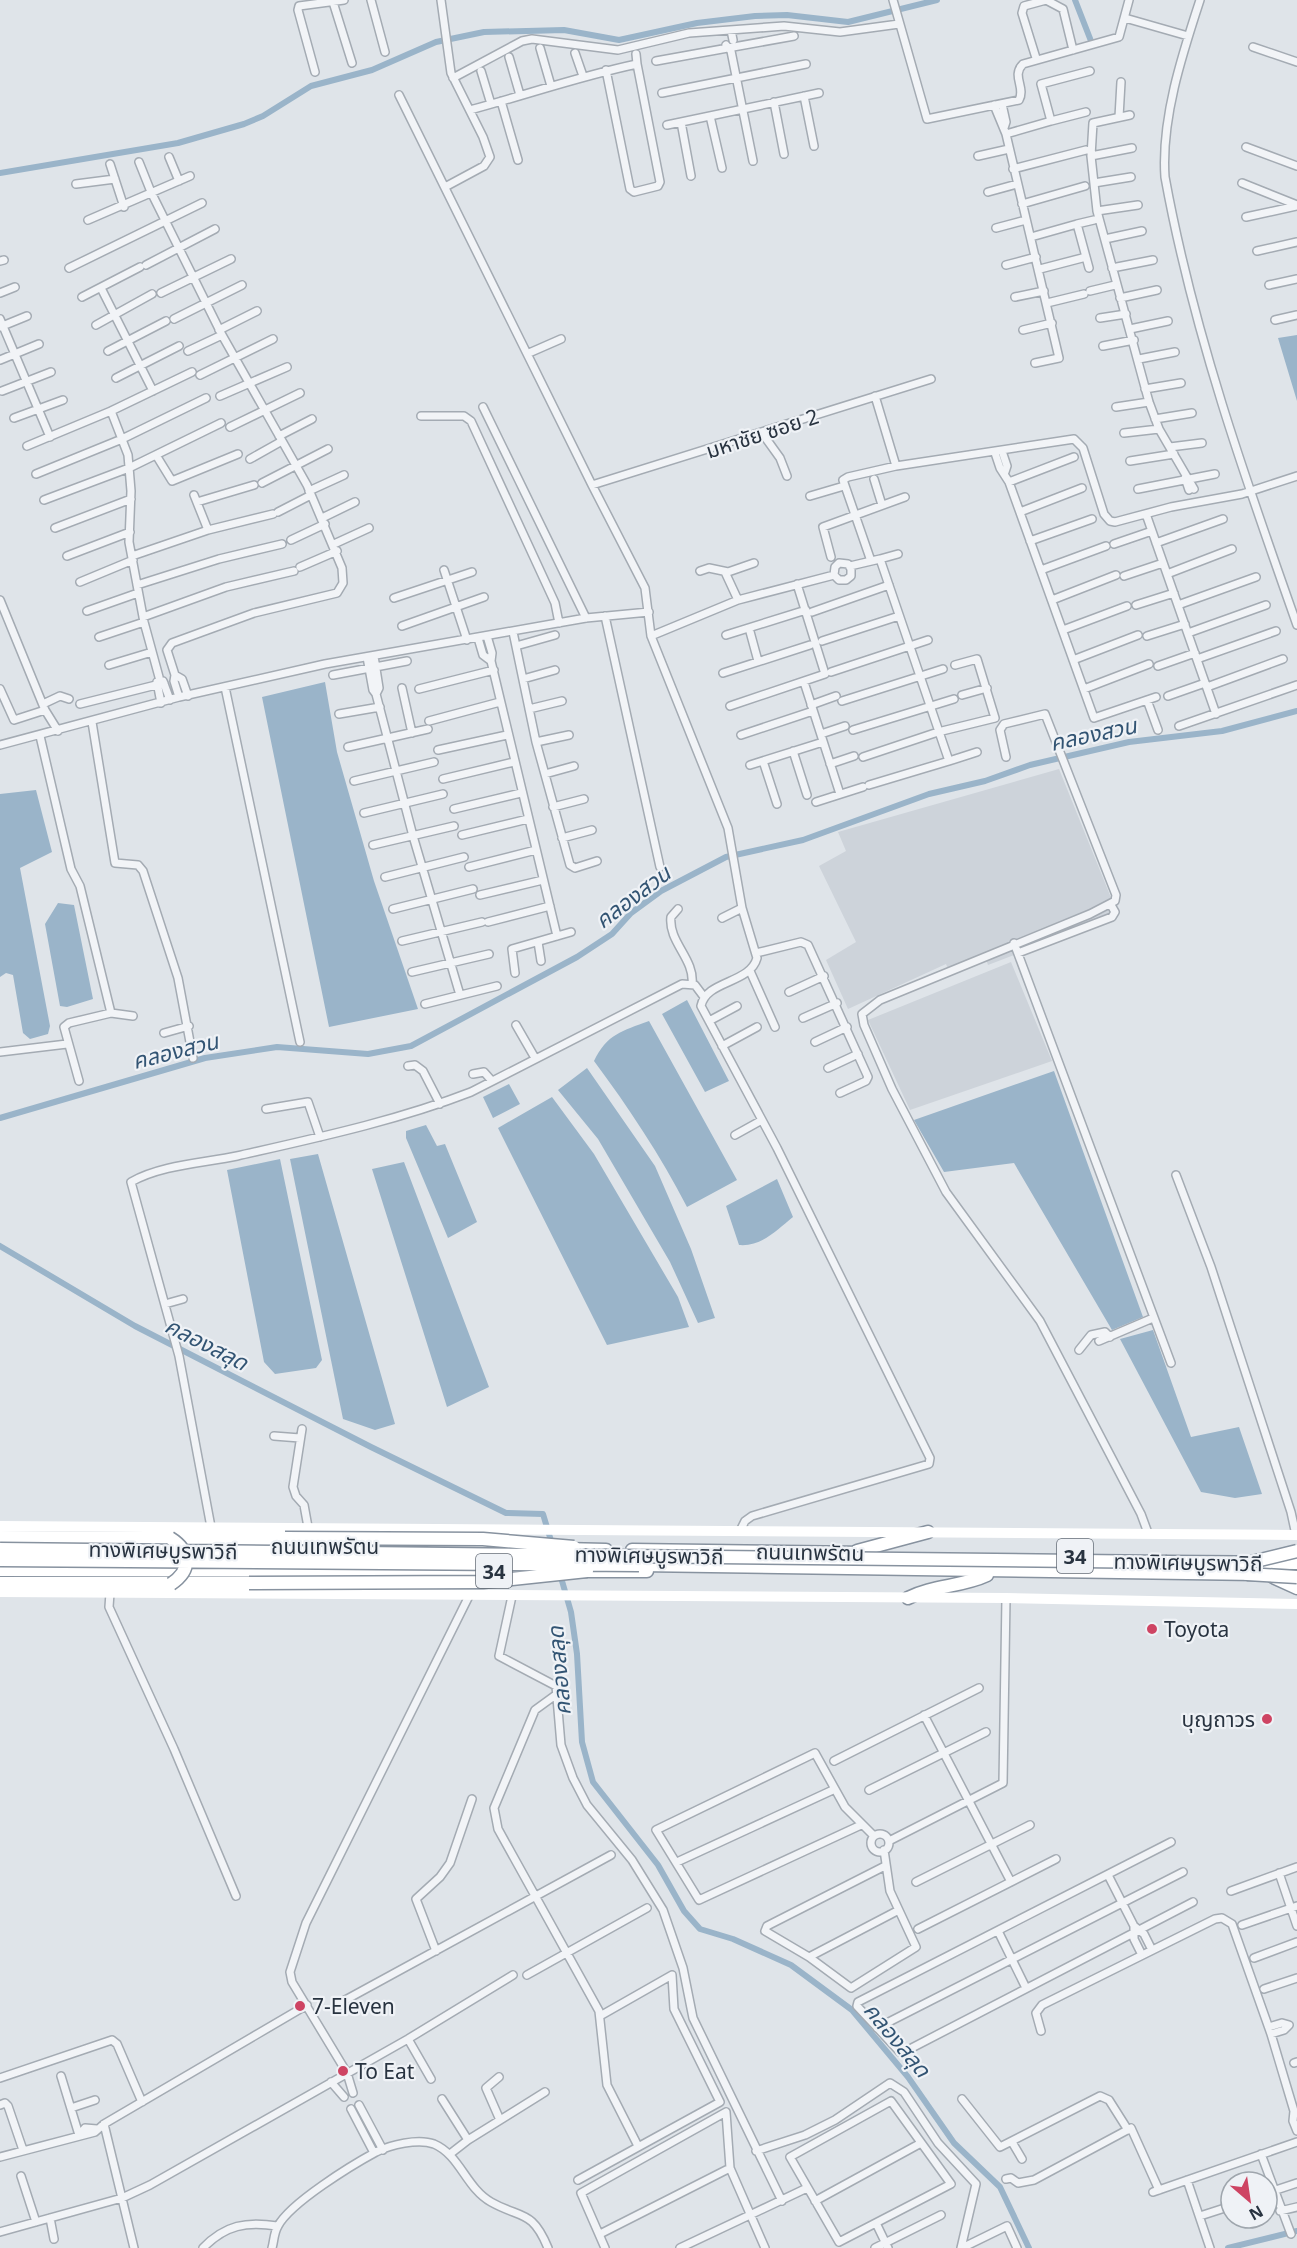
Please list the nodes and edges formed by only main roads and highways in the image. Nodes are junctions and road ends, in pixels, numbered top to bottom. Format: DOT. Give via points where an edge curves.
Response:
graph roads {
  1 [pos="0,1526"];
  2 [pos="928,1532"];
  3 [pos="1297,1534"];
  4 [pos="0,1537"];
  5 [pos="170,1538"];
  6 [pos="0,1542"];
  7 [pos="0,1549"];
  8 [pos="1297,1551"];
  9 [pos="854,1552"];
  10 [pos="0,1560"];
  11 [pos="640,1560"];
  12 [pos="1297,1561"];
  13 [pos="1248,1568"];
  14 [pos="0,1570"];
  15 [pos="987,1575"];
  16 [pos="1297,1576"];
  17 [pos="1273,1577"];
  18 [pos="0,1583"];
  19 [pos="171,1584"];
  20 [pos="1297,1588"];
  21 [pos="0,1592"];
  22 [pos="908,1598"];
  23 [pos="1297,1604"];
  1 -- 2 [label="main road, ถนนเทพรัตน / 34"];
  2 -- 3 [label="main road, ถนนเทพรัตน / 34"];
  2 -- 9 [label="highway"];
  4 -- 5 [label="highway"];
  5 -- 11 [label="highway, bridge" via="483,1539"];
  5 -- 19 [label="highway, bridge" via="187,1553 187,1569"];
  6 -- 9 [label="highway, ถนนเทพรัตน / 34"];
  7 -- 11 [label="highway, ทางพิเศษบูรพาวิถี, bridge"];
  8 -- 13 [label="highway, bridge"];
  9 -- 12 [label="highway, ถนนเทพรัตน / 34"];
  10 -- 11 [label="highway, ทางพิเศษบูรพาวิถี, bridge"];
  11 -- 13 [label="highway, ทางพิเศษบูรพาวิถี, bridge"];
  11 -- 19 [label="highway, bridge" via="483,1582"];
  12 -- 13 [label="highway, ทางพิเศษบูรพาวิถี, bridge"];
  13 -- 16 [label="highway, bridge"];
  14 -- 15 [label="highway, ถนนเทพรัตน / 34"];
  15 -- 17 [label="highway, ถนนเทพรัตน / 34"];
  15 -- 22 [label="highway"];
  16 -- 17 [label="highway, ถนนเทพรัตน / 34"];
  17 -- 20 [label="highway"];
  18 -- 19 [label="highway"];
  21 -- 22 [label="main road, 34"];
  22 -- 23 [label="main road, 34"];
}
